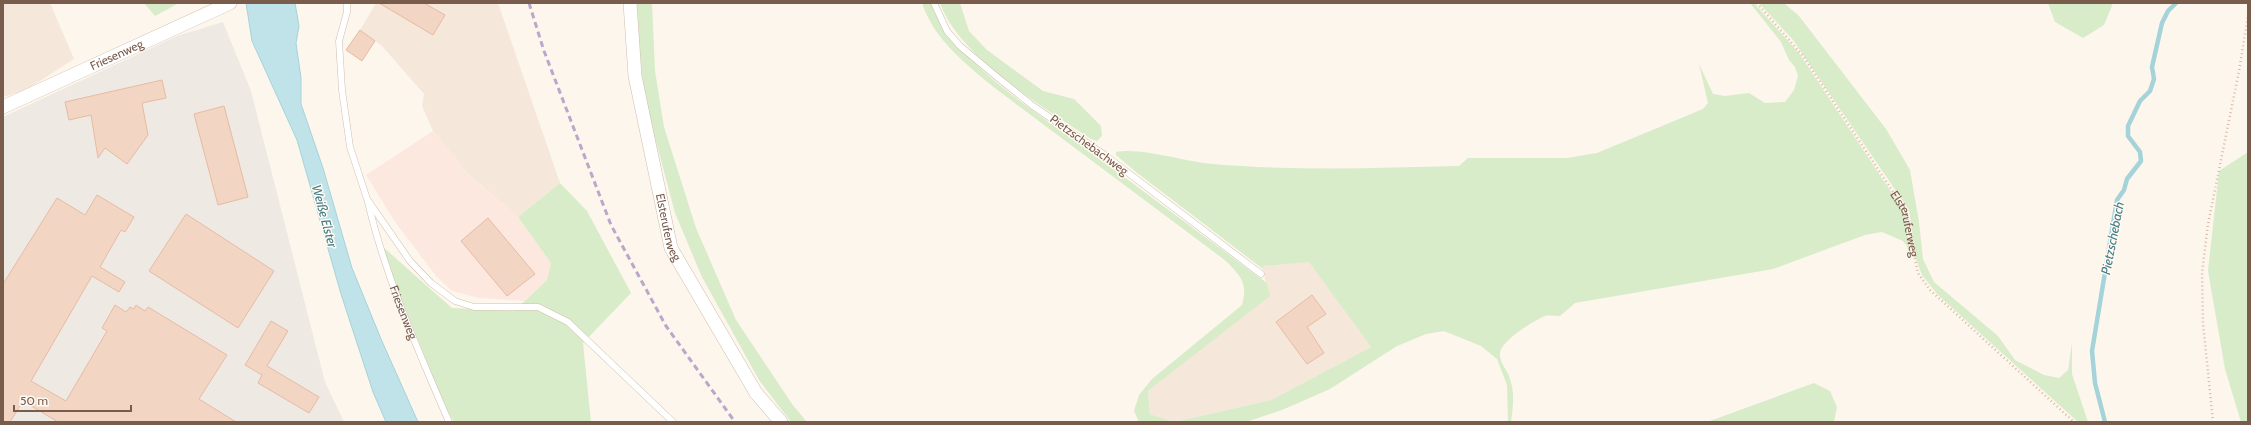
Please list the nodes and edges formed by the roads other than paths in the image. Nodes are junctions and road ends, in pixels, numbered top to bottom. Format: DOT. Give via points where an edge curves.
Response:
graph roads {
  1 [pos="347,3"];
  2 [pos="630,3"];
  3 [pos="934,3"];
  4 [pos="228,4"];
  5 [pos="3,107"];
  6 [pos="367,199"];
  7 [pos="1261,274"];
  8 [pos="450,422"];
  9 [pos="673,422"];
  10 [pos="780,422"];
  1 -- 6 [label="lane, Friesenweg" via="339,41 342,90 350,147"];
  2 -- 10 [label="street, Elsteruferweg" via="636,76 671,248 756,393"];
  3 -- 7 [label="lane, Pietzschebachweg" via="947,31 960,46 997,77"];
  4 -- 5 [label="street, Friesenweg"];
  6 -- 8 [label="lane, Friesenweg" via="378,244 412,336"];
  6 -- 9 [label="lane, Friesenweg" via="410,261 431,283 455,301 474,307 538,307 563,319"];
}
